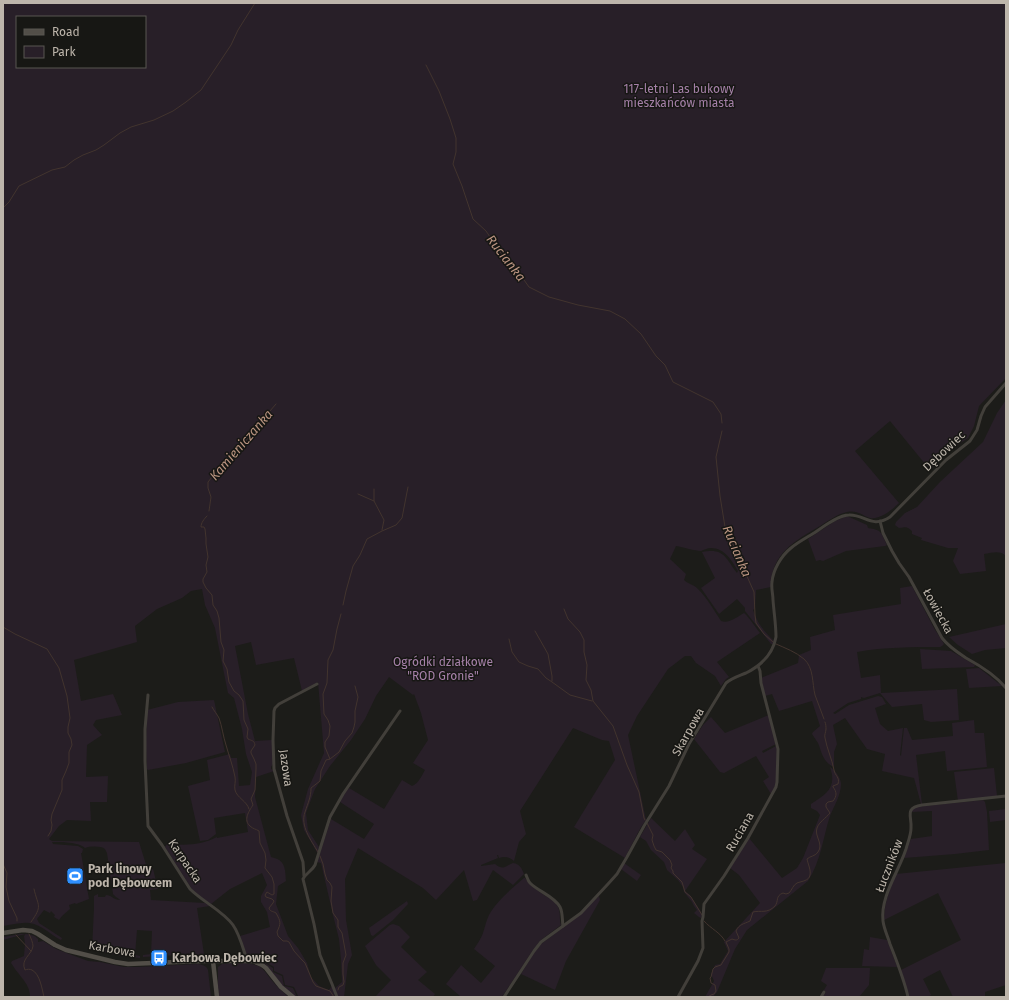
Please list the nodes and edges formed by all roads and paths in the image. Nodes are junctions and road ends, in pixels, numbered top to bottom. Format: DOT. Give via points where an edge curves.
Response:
graph roads {
  1 [pos="1006,383"];
  2 [pos="880,521"];
  3 [pos="758,666"];
  4 [pos="317,684"];
  5 [pos="1006,688"];
  6 [pos="148,695"];
  7 [pos="400,711"];
  8 [pos="1006,796"];
  9 [pos="526,875"];
  10 [pos="304,876"];
  11 [pos="563,926"];
  12 [pos="3,933"];
  13 [pos="247,960"];
  14 [pos="213,961"];
  15 [pos="824,992"];
  16 [pos="217,997"];
  17 [pos="293,997"];
  18 [pos="337,997"];
  19 [pos="504,997"];
  20 [pos="678,997"];
  21 [pos="821,997"];
  22 [pos="908,997"];
  1 -- 2 [label="street, Dębowiec" via="985,407 970,441 946,460 892,515"];
  2 -- 3 [label="street, Skarpowa" via="868,521 852,515 844,516 834,520 786,553 778,564 772,582 775,641 770,653"];
  2 -- 5 [label="street, Łowiecka" via="892,551 942,638 949,647 999,680"];
  3 -- 11 [label="street, Skarpowa" via="726,683 620,870 581,913"];
  3 -- 20 [label="street, Ruciana" via="778,749 776,787 748,838 704,904 703,948"];
  4 -- 10 [label="street, Jazowa" via="279,704 274,711 275,773 303,862"];
  6 -- 13 [label="street, Karpacka" via="145,737 148,826 190,889 232,924"];
  7 -- 10 [label="street" via="336,806 315,865"];
  8 -- 22 [label="street, Łuczników" via="922,805 911,810 908,842 890,887 883,918"];
  9 -- 11 [label="street" via="530,882 559,905"];
  10 -- 18 [label="street, Jazowa" via="320,955"];
  11 -- 19 [label="street, Skarpowa" via="537,947"];
  12 -- 14 [label="street, Karbowa" via="32,931 66,950 121,963"];
  13 -- 14 [label="street, Karbowa"];
  13 -- 17 [label="street" via="266,968"];
  14 -- 16 [label="street"];
  15 -- 21 [label="street"];
}
